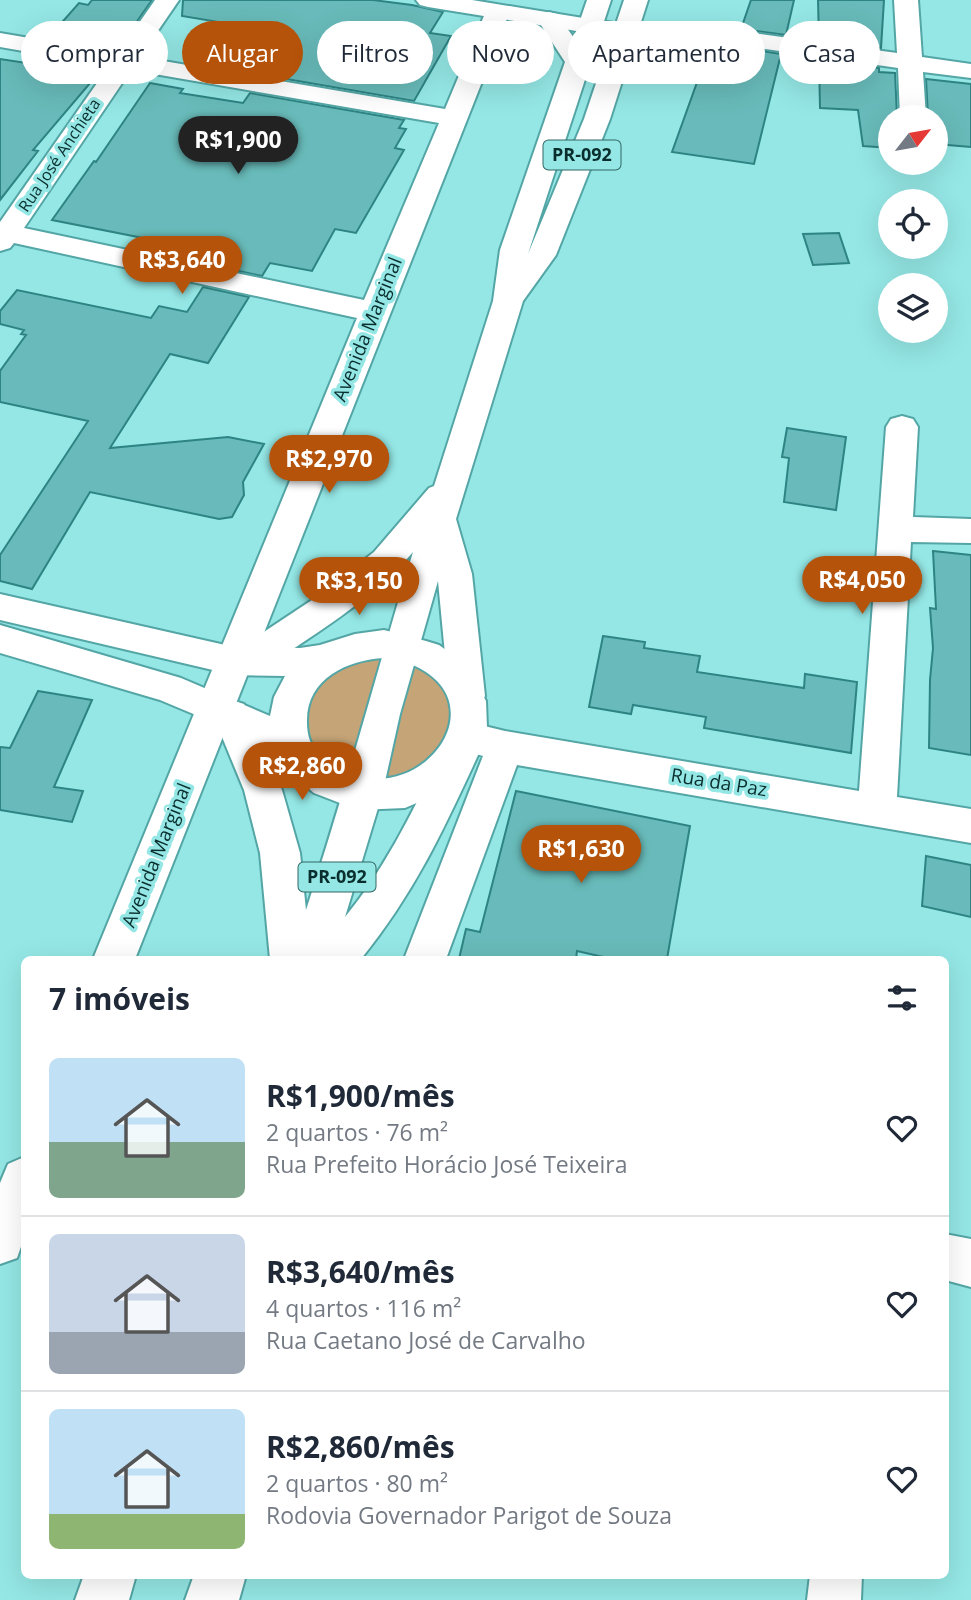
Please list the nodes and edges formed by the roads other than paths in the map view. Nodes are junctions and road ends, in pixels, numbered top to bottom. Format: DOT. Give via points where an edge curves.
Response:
graph roads {
  1 [pos="167,0"];
  2 [pos="428,0"];
  3 [pos="906,0"];
  4 [pos="550,5"];
  5 [pos="498,11"];
  6 [pos="595,11"];
  7 [pos="632,14"];
  8 [pos="152,21"];
  9 [pos="0,40"];
  10 [pos="568,42"];
  11 [pos="21,44"];
  12 [pos="911,62"];
  13 [pos="168,70"];
  14 [pos="971,71"];
  15 [pos="108,84"];
  16 [pos="570,84"];
  17 [pos="913,105"];
  18 [pos="454,118"];
  19 [pos="2,235"];
  20 [pos="508,301"];
  21 [pos="374,312"];
  22 [pos="902,427"];
  23 [pos="454,481"];
  24 [pos="440,518"];
  25 [pos="896,529"];
  26 [pos="971,531"];
  27 [pos="0,607"];
  28 [pos="0,639"];
  29 [pos="404,646"];
  30 [pos="326,659"];
  31 [pos="241,661"];
  32 [pos="467,696"];
  33 [pos="223,711"];
  34 [pos="289,743"];
  35 [pos="464,745"];
  36 [pos="505,747"];
  37 [pos="363,795"];
  38 [pos="877,808"];
  39 [pos="971,826"];
  40 [pos="115,956"];
  41 [pos="291,956"];
  42 [pos="312,956"];
  43 [pos="337,956"];
  44 [pos="426,956"];
  45 [pos="21,1188"];
  46 [pos="0,1241"];
  47 [pos="949,1258"];
  48 [pos="971,1263"];
  49 [pos="109,1579"];
  50 [pos="219,1579"];
  51 [pos="836,1579"];
  52 [pos="102,1600"];
  53 [pos="212,1600"];
  54 [pos="834,1600"];
  1 -- 8 [label="street, Rua José Anchieta"];
  2 -- 5 [label="street"];
  3 -- 12 [label="street"];
  4 -- 5 [label="street"];
  4 -- 6 [label="street"];
  4 -- 10 [label="street"];
  5 -- 18 [label="street, Avenida Marginal"];
  6 -- 7 [label="street"];
  7 -- 12 [label="street" via="681,30"];
  7 -- 20 [label="street, PR-092" via="597,119 542,255"];
  9 -- 11 [label="street"];
  12 -- 14 [label="street"];
  12 -- 17 [label="street"];
  13 -- 18 [label="street"];
  15 -- 19 [label="street, Rua José Anchieta"];
  16 -- 20 [label="street, PR-092" via="514,250"];
  18 -- 21 [label="street, Avenida Marginal"];
  19 -- 21 [label="street"];
  20 -- 23 [label="street, PR-092"];
  21 -- 31 [label="street, Avenida Marginal"];
  22 -- 25 [label="street"];
  23 -- 24 [label="street, PR-092"];
  23 -- 31 [label="street" via="386,561 327,607"];
  24 -- 29 [label="street, PR-092"];
  24 -- 32 [label="street" via="455,573"];
  25 -- 26 [label="street"];
  25 -- 38 [label="street"];
  27 -- 31 [label="street"];
  28 -- 33 [label="street" via="168,688"];
  29 -- 30 [label="street" via="364,645"];
  29 -- 32 [label="street" via="432,656 454,674"];
  29 -- 37 [label="street, PR-092"];
  30 -- 31 [label="street"];
  30 -- 34 [label="street" via="305,676 292,696 286,720"];
  31 -- 33 [label="street, Avenida Marginal"];
  32 -- 35 [label="street" via="471,716"];
  33 -- 34 [label="street"];
  33 -- 40 [label="street, Avenida Marginal"];
  33 -- 41 [label="street" via="263,790 280,853"];
  34 -- 37 [label="street" via="305,768 322,780"];
  35 -- 36 [label="street, Rua da Paz"];
  35 -- 37 [label="street" via="443,772 419,786 392,794"];
  35 -- 43 [label="street" via="418,843 378,907"];
  36 -- 38 [label="street, Rua da Paz"];
  36 -- 44 [label="street"];
  37 -- 42 [label="street, PR-092"];
  38 -- 39 [label="street, Rua da Paz"];
  45 -- 46 [label="street"];
  47 -- 48 [label="street"];
  49 -- 52 [label="street"];
  50 -- 53 [label="street"];
  51 -- 54 [label="street"];
}
